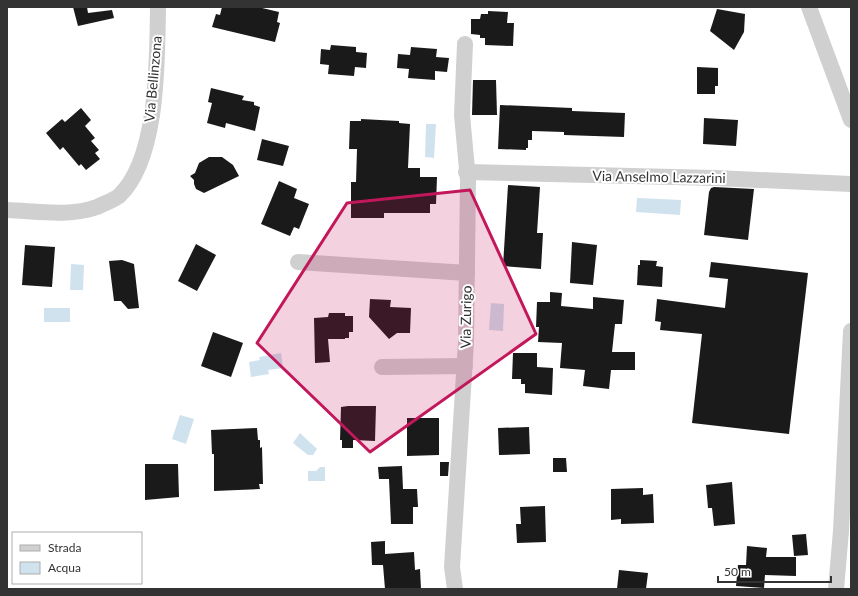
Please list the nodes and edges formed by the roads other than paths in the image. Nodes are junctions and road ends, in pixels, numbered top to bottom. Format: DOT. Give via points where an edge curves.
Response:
graph roads {
  1 [pos="158,7"];
  2 [pos="809,7"];
  3 [pos="465,44"];
  4 [pos="851,120"];
  5 [pos="466,172"];
  6 [pos="851,184"];
  7 [pos="7,210"];
  8 [pos="298,262"];
  9 [pos="466,273"];
  10 [pos="851,331"];
  11 [pos="465,366"];
  12 [pos="382,368"];
  13 [pos="455,589"];
  14 [pos="836,589"];
  1 -- 7 [label="street, Via Bellinzona" via="151,118 138,170 118,196 96,207 67,213"];
  2 -- 4 [label="street"];
  3 -- 5 [label="street, Via Zurigo" via="462,115"];
  5 -- 6 [label="street, Via Anselmo Lazzarini"];
  5 -- 9 [label="street, Via Zurigo"];
  8 -- 9 [label="street"];
  9 -- 11 [label="street, Via Zurigo"];
  10 -- 14 [label="street"];
  11 -- 12 [label="street"];
  11 -- 13 [label="street, Via Zurigo" via="453,560"];
}
